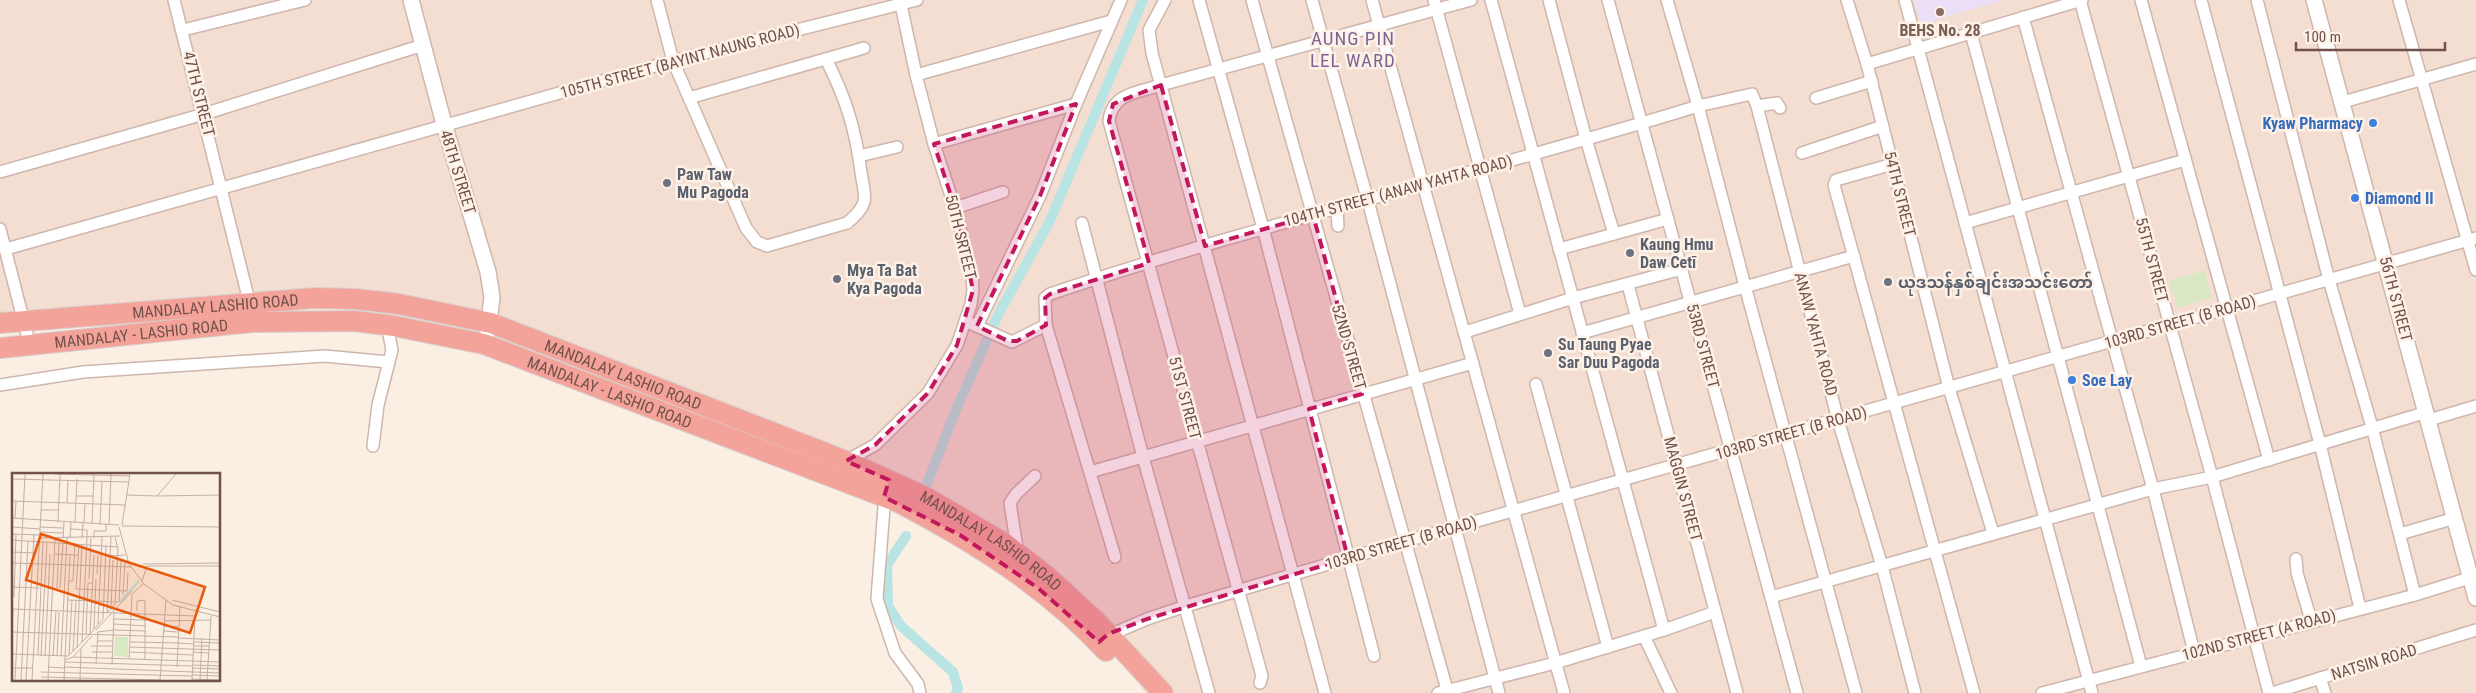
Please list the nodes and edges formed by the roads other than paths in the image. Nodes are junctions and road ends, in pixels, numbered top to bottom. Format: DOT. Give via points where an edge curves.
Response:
graph roads {
  1 [pos="174,0"];
  2 [pos="305,0"];
  3 [pos="411,0"];
  4 [pos="657,0"];
  5 [pos="917,0"];
  6 [pos="1121,0"];
  7 [pos="1165,0"];
  8 [pos="1199,0"];
  9 [pos="1252,0"];
  10 [pos="1312,0"];
  11 [pos="1372,0"];
  12 [pos="1471,0"];
  13 [pos="1491,0"];
  14 [pos="1550,0"];
  15 [pos="1608,0"];
  16 [pos="1667,0"];
  17 [pos="1847,0"];
  18 [pos="1905,0"];
  19 [pos="2081,0"];
  20 [pos="2141,0"];
  21 [pos="2201,0"];
  22 [pos="2257,0"];
  23 [pos="2314,0"];
  24 [pos="2399,0"];
  25 [pos="901,2"];
  26 [pos="1435,5"];
  27 [pos="2023,18"];
  28 [pos="1111,21"];
  29 [pos="1379,26"];
  30 [pos="183,30"];
  31 [pos="1971,33"];
  32 [pos="1323,40"];
  33 [pos="423,46"];
  34 [pos="864,48"];
  35 [pos="1918,49"];
  36 [pos="1268,57"];
  37 [pos="826,59"];
  38 [pos="673,61"];
  39 [pos="1867,64"];
  40 [pos="2476,64"];
  41 [pos="1218,70"];
  42 [pos="916,75"];
  43 [pos="2422,80"];
  44 [pos="1872,81"];
  45 [pos="1161,85"];
  46 [pos="1747,94"];
  47 [pos="689,98"];
  48 [pos="1816,98"];
  49 [pos="2342,102"];
  50 [pos="1076,104"];
  51 [pos="1698,106"];
  52 [pos="1757,106"];
  53 [pos="1780,108"];
  54 [pos="204,114"];
  55 [pos="1642,123"];
  56 [pos="444,124"];
  57 [pos="1883,126"];
  58 [pos="1586,139"];
  59 [pos="934,144"];
  60 [pos="897,147"];
  61 [pos="1802,153"];
  62 [pos="1534,154"];
  63 [pos="859,156"];
  64 [pos="2185,160"];
  65 [pos="1893,164"];
  66 [pos="1481,168"];
  67 [pos="0,172"];
  68 [pos="2130,176"];
  69 [pos="1423,184"];
  70 [pos="222,188"];
  71 [pos="1003,192"];
  72 [pos="2071,194"];
  73 [pos="1368,200"];
  74 [pos="956,208"];
  75 [pos="1337,209"];
  76 [pos="2018,209"];
  77 [pos="1313,215"];
  78 [pos="1668,219"];
  79 [pos="1082,223"];
  80 [pos="1965,223"];
  81 [pos="1338,226"];
  82 [pos="0,228"];
  83 [pos="1263,228"];
  84 [pos="1614,234"];
  85 [pos="2472,240"];
  86 [pos="1205,246"];
  87 [pos="6,249"];
  88 [pos="1559,249"];
  89 [pos="1854,256"];
  90 [pos="1149,263"];
  91 [pos="2386,264"];
  92 [pos="1682,269"];
  93 [pos="2476,270"];
  94 [pos="1799,271"];
  95 [pos="1097,278"];
  96 [pos="2329,280"];
  97 [pos="1628,285"];
  98 [pos="1745,286"];
  99 [pos="2281,294"];
  100 [pos="1573,298"];
  101 [pos="299,299"];
  102 [pos="1691,302"];
  103 [pos="419,308"];
  104 [pos="2226,309"];
  105 [pos="251,312"];
  106 [pos="1520,314"];
  107 [pos="94,315"];
  108 [pos="1637,318"];
  109 [pos="25,321"];
  110 [pos="965,321"];
  111 [pos="300,322"];
  112 [pos="0,323"];
  113 [pos="491,323"];
  114 [pos="387,325"];
  115 [pos="1046,325"];
  116 [pos="977,326"];
  117 [pos="2169,326"];
  118 [pos="412,329"];
  119 [pos="1465,332"];
  120 [pos="1582,333"];
  121 [pos="98,338"];
  122 [pos="2112,342"];
  123 [pos="484,344"];
  124 [pos="30,346"];
  125 [pos="0,348"];
  126 [pos="2058,357"];
  127 [pos="388,362"];
  128 [pos="1473,363"];
  129 [pos="2006,372"];
  130 [pos="1415,379"];
  131 [pos="1536,384"];
  132 [pos="0,385"];
  133 [pos="1949,388"];
  134 [pos="1362,394"];
  135 [pos="1894,404"];
  136 [pos="2476,406"];
  137 [pos="1309,409"];
  138 [pos="2428,416"];
  139 [pos="1838,420"];
  140 [pos="1252,425"];
  141 [pos="2372,428"];
  142 [pos="1785,434"];
  143 [pos="1196,442"];
  144 [pos="2320,444"];
  145 [pos="373,446"];
  146 [pos="1731,450"];
  147 [pos="1142,456"];
  148 [pos="846,460"];
  149 [pos="2269,460"];
  150 [pos="1676,466"];
  151 [pos="1090,472"];
  152 [pos="1034,476"];
  153 [pos="2212,477"];
  154 [pos="1622,481"];
  155 [pos="2153,488"];
  156 [pos="887,489"];
  157 [pos="1567,496"];
  158 [pos="2100,505"];
  159 [pos="1514,512"];
  160 [pos="2455,518"];
  161 [pos="2045,520"];
  162 [pos="1454,528"];
  163 [pos="1993,534"];
  164 [pos="2400,534"];
  165 [pos="1403,542"];
  166 [pos="1936,551"];
  167 [pos="1018,554"];
  168 [pos="1115,556"];
  169 [pos="1348,558"];
  170 [pos="2296,559"];
  171 [pos="1882,566"];
  172 [pos="1294,574"];
  173 [pos="2473,577"];
  174 [pos="1825,581"];
  175 [pos="1237,591"];
  176 [pos="2415,595"];
  177 [pos="1771,597"];
  178 [pos="2476,598"];
  179 [pos="1186,606"];
  180 [pos="2360,608"];
  181 [pos="1715,612"];
  182 [pos="2311,620"];
  183 [pos="1664,630"];
  184 [pos="2476,630"];
  185 [pos="1644,636"];
  186 [pos="2254,636"];
  187 [pos="1103,638"];
  188 [pos="1608,646"];
  189 [pos="2194,652"];
  190 [pos="1374,656"];
  191 [pos="1555,663"];
  192 [pos="2141,666"];
  193 [pos="2320,678"];
  194 [pos="1495,679"];
  195 [pos="2089,681"];
  196 [pos="1260,683"];
  197 [pos="1444,692"];
  198 [pos="920,693"];
  199 [pos="1145,693"];
  200 [pos="1163,693"];
  201 [pos="1209,693"];
  202 [pos="1325,693"];
  203 [pos="1499,693"];
  204 [pos="1564,693"];
  205 [pos="1671,693"];
  206 [pos="1737,693"];
  207 [pos="1797,693"];
  208 [pos="1856,693"];
  209 [pos="1915,693"];
  210 [pos="1974,693"];
  211 [pos="2042,693"];
  212 [pos="2092,693"];
  213 [pos="2270,693"];
  214 [pos="2325,693"];
  1 -- 30 [label="street, 47TH STREET"];
  2 -- 30 [label="street"];
  3 -- 33 [label="street, 48TH STREET"];
  4 -- 38 [label="street"];
  5 -- 25 [label="street, 105TH STREET (BAYINT NAUNG ROAD)"];
  6 -- 28 [label="street"];
  7 -- 45 [label="street" via="1149,30"];
  8 -- 41 [label="street"];
  9 -- 36 [label="street, 52ND STREET"];
  10 -- 32 [label="street"];
  11 -- 29 [label="street"];
  12 -- 26 [label="street"];
  13 -- 62 [label="street"];
  14 -- 58 [label="street"];
  15 -- 55 [label="street, 53RD STREET"];
  16 -- 51 [label="street"];
  17 -- 39 [label="street, 54TH STREET"];
  18 -- 35 [label="street"];
  19 -- 27 [label="street"];
  19 -- 68 [label="street, 55TH STREET"];
  20 -- 64 [label="street"];
  21 -- 99 [label="street"];
  22 -- 96 [label="street"];
  23 -- 49 [label="street, 56TH STREET"];
  24 -- 43 [label="street"];
  25 -- 38 [label="street, 105TH STREET (BAYINT NAUNG ROAD)"];
  25 -- 42 [label="street, 50TH SRTEET"];
  26 -- 29 [label="street"];
  26 -- 66 [label="street"];
  27 -- 31 [label="street"];
  27 -- 72 [label="street"];
  28 -- 42 [label="street"];
  28 -- 50 [label="street"];
  29 -- 32 [label="street"];
  29 -- 69 [label="street"];
  30 -- 54 [label="street, 47TH STREET"];
  31 -- 35 [label="street"];
  31 -- 76 [label="street"];
  32 -- 36 [label="street"];
  32 -- 73 [label="street"];
  33 -- 54 [label="street"];
  33 -- 56 [label="street, 48TH STREET"];
  34 -- 37 [label="street"];
  35 -- 39 [label="street"];
  35 -- 80 [label="street"];
  36 -- 41 [label="street"];
  36 -- 77 [label="street, 52ND STREET"];
  37 -- 47 [label="street"];
  37 -- 63 [label="street" via="844,95"];
  38 -- 47 [label="street"];
  38 -- 56 [label="street, 105TH STREET (BAYINT NAUNG ROAD)"];
  39 -- 44 [label="street, 54TH STREET"];
  40 -- 43 [label="street"];
  41 -- 45 [label="street"];
  41 -- 83 [label="street"];
  42 -- 59 [label="street, 50TH SRTEET"];
  43 -- 49 [label="street"];
  43 -- 85 [label="street"];
  44 -- 48 [label="street"];
  44 -- 57 [label="street, 54TH STREET"];
  45 -- 86 [label="street"];
  45 -- 90 [label="street, 51ST STREET" via="1113,104 1109,121"];
  46 -- 51 [label="street, 104TH STREET (ANAW YAHTA ROAD)"];
  46 -- 52 [label="street, ANAW YAHTA ROAD" via="1752,94"];
  47 -- 63 [label="street" via="746,228 757,242 767,246 847,223 857,214 864,202"];
  49 -- 91 [label="street, 56TH STREET"];
  50 -- 59 [label="street"];
  50 -- 116 [label="street" via="1040,196"];
  51 -- 55 [label="street, 104TH STREET (ANAW YAHTA ROAD)"];
  51 -- 98 [label="street"];
  52 -- 53 [label="street" via="1777,103"];
  52 -- 94 [label="street, ANAW YAHTA ROAD"];
  54 -- 67 [label="street"];
  54 -- 70 [label="street, 47TH STREET"];
  55 -- 58 [label="street, 104TH STREET (ANAW YAHTA ROAD)"];
  55 -- 78 [label="street, 53RD STREET"];
  56 -- 70 [label="street, 105TH STREET (BAYINT NAUNG ROAD)"];
  56 -- 113 [label="street, 48TH STREET" via="488,272 492,297"];
  57 -- 61 [label="street"];
  57 -- 65 [label="street, 54TH STREET"];
  58 -- 62 [label="street, 104TH STREET (ANAW YAHTA ROAD)"];
  58 -- 84 [label="street"];
  59 -- 74 [label="street, 50TH SRTEET"];
  60 -- 63 [label="street"];
  62 -- 66 [label="street, 104TH STREET (ANAW YAHTA ROAD)"];
  62 -- 88 [label="street"];
  64 -- 68 [label="street"];
  64 -- 104 [label="street"];
  65 -- 89 [label="street" via="1834,182"];
  65 -- 133 [label="street, 54TH STREET"];
  66 -- 69 [label="street, 104TH STREET (ANAW YAHTA ROAD)"];
  66 -- 106 [label="street"];
  68 -- 72 [label="street"];
  68 -- 117 [label="street, 55TH STREET"];
  69 -- 73 [label="street, 104TH STREET (ANAW YAHTA ROAD)"];
  69 -- 119 [label="street"];
  70 -- 87 [label="street, 105TH STREET (BAYINT NAUNG ROAD)"];
  70 -- 105 [label="street, 47TH STREET"];
  71 -- 74 [label="street"];
  72 -- 76 [label="street"];
  72 -- 122 [label="street"];
  73 -- 75 [label="street, 104TH STREET (ANAW YAHTA ROAD)"];
  73 -- 130 [label="street"];
  74 -- 110 [label="street, 50TH SRTEET" via="972,276 971,304"];
  75 -- 77 [label="street, 104TH STREET (ANAW YAHTA ROAD)"];
  75 -- 81 [label="street"];
  76 -- 80 [label="street"];
  76 -- 126 [label="street"];
  77 -- 83 [label="street, 104TH STREET (ANAW YAHTA ROAD)"];
  77 -- 134 [label="street, 52ND STREET"];
  78 -- 84 [label="street"];
  78 -- 92 [label="street, 53RD STREET"];
  79 -- 95 [label="street"];
  80 -- 129 [label="street"];
  82 -- 87 [label="street"];
  83 -- 86 [label="street, 104TH STREET (ANAW YAHTA ROAD)"];
  83 -- 137 [label="street"];
  84 -- 88 [label="street"];
  85 -- 91 [label="street, 103RD STREET (B ROAD)"];
  85 -- 93 [label="street"];
  86 -- 90 [label="street, 104TH STREET (ANAW YAHTA ROAD)"];
  86 -- 140 [label="street"];
  87 -- 109 [label="street"];
  88 -- 100 [label="street"];
  89 -- 94 [label="street"];
  89 -- 135 [label="street"];
  90 -- 95 [label="street, 104TH STREET (ANAW YAHTA ROAD)"];
  90 -- 143 [label="street, 51ST STREET"];
  91 -- 96 [label="street, 103RD STREET (B ROAD)"];
  91 -- 138 [label="street, 56TH STREET"];
  92 -- 97 [label="street"];
  92 -- 102 [label="street, 53RD STREET"];
  94 -- 98 [label="street"];
  94 -- 139 [label="street, ANAW YAHTA ROAD"];
  95 -- 115 [label="street, 104TH STREET (ANAW YAHTA ROAD)" via="1045,298"];
  95 -- 147 [label="street"];
  96 -- 99 [label="street, 103RD STREET (B ROAD)"];
  96 -- 141 [label="street"];
  97 -- 100 [label="street"];
  97 -- 108 [label="street, MAGGIN STREET"];
  98 -- 102 [label="street"];
  98 -- 142 [label="street"];
  99 -- 104 [label="street, 103RD STREET (B ROAD)"];
  99 -- 144 [label="street"];
  100 -- 106 [label="street"];
  100 -- 120 [label="street"];
  101 -- 103 [label="highway, MANDALAY LASHIO ROAD" via="356,299"];
  101 -- 105 [label="highway, MANDALAY LASHIO ROAD"];
  101 -- 111 [label="highway"];
  102 -- 108 [label="street"];
  102 -- 146 [label="street, 53RD STREET"];
  103 -- 113 [label="highway, MANDALAY LASHIO ROAD"];
  103 -- 118 [label="highway"];
  104 -- 117 [label="street, 103RD STREET (B ROAD)"];
  104 -- 149 [label="street"];
  105 -- 107 [label="highway, MANDALAY LASHIO ROAD"];
  105 -- 111 [label="highway, MANDALAY - LASHIO ROAD"];
  105 -- 121 [label="highway, MANDALAY - LASHIO ROAD"];
  106 -- 119 [label="street"];
  107 -- 109 [label="highway, MANDALAY LASHIO ROAD"];
  107 -- 121 [label="highway"];
  108 -- 120 [label="street"];
  108 -- 150 [label="street, MAGGIN STREET"];
  109 -- 112 [label="highway, MANDALAY LASHIO ROAD"];
  109 -- 124 [label="street"];
  110 -- 116 [label="street"];
  110 -- 148 [label="street, 50TH SRTEET" via="957,345 928,393 875,445"];
  111 -- 114 [label="highway, MANDALAY - LASHIO ROAD" via="354,321"];
  113 -- 123 [label="street, 48TH STREET"];
  113 -- 148 [label="highway, MANDALAY LASHIO ROAD"];
  114 -- 118 [label="highway, MANDALAY - LASHIO ROAD"];
  114 -- 127 [label="street" via="392,345"];
  115 -- 116 [label="street" via="1017,341 1008,341"];
  115 -- 151 [label="street"];
  117 -- 122 [label="street, 103RD STREET (B ROAD)"];
  117 -- 153 [label="street, 55TH STREET"];
  118 -- 123 [label="highway, MANDALAY - LASHIO ROAD"];
  119 -- 128 [label="street"];
  120 -- 154 [label="street"];
  121 -- 124 [label="highway, MANDALAY - LASHIO ROAD"];
  122 -- 126 [label="street, 103RD STREET (B ROAD)"];
  122 -- 155 [label="street"];
  123 -- 156 [label="highway, MANDALAY - LASHIO ROAD"];
  124 -- 125 [label="highway, MANDALAY - LASHIO ROAD"];
  126 -- 129 [label="street, 103RD STREET (B ROAD)"];
  126 -- 158 [label="street"];
  127 -- 132 [label="street" via="325,356 83,372"];
  127 -- 145 [label="street"];
  128 -- 130 [label="street"];
  128 -- 159 [label="street"];
  129 -- 133 [label="street, 103RD STREET (B ROAD)"];
  129 -- 161 [label="street"];
  130 -- 134 [label="street"];
  130 -- 162 [label="street"];
  131 -- 157 [label="street"];
  133 -- 135 [label="street, 103RD STREET (B ROAD)"];
  133 -- 163 [label="street, 54TH STREET"];
  134 -- 137 [label="street"];
  134 -- 165 [label="street, 52ND STREET"];
  135 -- 139 [label="street, 103RD STREET (B ROAD)"];
  135 -- 166 [label="street"];
  136 -- 138 [label="street"];
  137 -- 140 [label="street"];
  137 -- 169 [label="street"];
  138 -- 141 [label="street"];
  138 -- 160 [label="street, 56TH STREET"];
  139 -- 142 [label="street, 103RD STREET (B ROAD)"];
  139 -- 171 [label="street, ANAW YAHTA ROAD"];
  140 -- 143 [label="street"];
  140 -- 172 [label="street"];
  141 -- 144 [label="street"];
  141 -- 164 [label="street"];
  142 -- 146 [label="street, 103RD STREET (B ROAD)"];
  142 -- 174 [label="street"];
  143 -- 147 [label="street"];
  143 -- 175 [label="street, 51ST STREET"];
  144 -- 149 [label="street"];
  144 -- 180 [label="street"];
  146 -- 150 [label="street, 103RD STREET (B ROAD)"];
  146 -- 177 [label="street, 53RD STREET"];
  147 -- 151 [label="street"];
  147 -- 179 [label="street"];
  148 -- 156 [label="highway, MANDALAY LASHIO ROAD"];
  149 -- 153 [label="street"];
  150 -- 154 [label="street, 103RD STREET (B ROAD)"];
  150 -- 181 [label="street, MAGGIN STREET"];
  151 -- 168 [label="street"];
  152 -- 167 [label="street" via="1010,503"];
  153 -- 155 [label="street"];
  153 -- 186 [label="street, 55TH STREET"];
  154 -- 157 [label="street, 103RD STREET (B ROAD)"];
  154 -- 183 [label="street"];
  155 -- 158 [label="street"];
  155 -- 189 [label="street"];
  156 -- 167 [label="highway, MANDALAY LASHIO ROAD" via="924,496"];
  156 -- 187 [label="highway, MANDALAY - LASHIO ROAD" via="1013,570"];
  156 -- 198 [label="street" via="876,599 893,649 918,684"];
  157 -- 159 [label="street, 103RD STREET (B ROAD)"];
  157 -- 188 [label="street"];
  158 -- 161 [label="street"];
  158 -- 192 [label="street"];
  159 -- 162 [label="street, 103RD STREET (B ROAD)"];
  159 -- 191 [label="street"];
  160 -- 164 [label="street"];
  160 -- 173 [label="street, 56TH STREET"];
  161 -- 163 [label="street"];
  161 -- 195 [label="street"];
  162 -- 165 [label="street, 103RD STREET (B ROAD)"];
  162 -- 194 [label="street"];
  163 -- 166 [label="street"];
  164 -- 176 [label="street"];
  165 -- 169 [label="street, 103RD STREET (B ROAD)"];
  165 -- 197 [label="street, 52ND STREET"];
  166 -- 171 [label="street"];
  166 -- 210 [label="street"];
  167 -- 187 [label="highway, MANDALAY LASHIO ROAD" via="1048,578"];
  169 -- 172 [label="street, 103RD STREET (B ROAD)"];
  169 -- 190 [label="street"];
  170 -- 182 [label="street"];
  171 -- 174 [label="street"];
  171 -- 209 [label="street, ANAW YAHTA ROAD"];
  172 -- 175 [label="street, 103RD STREET (B ROAD)"];
  172 -- 202 [label="street"];
  173 -- 176 [label="street, 102ND STREET (A ROAD)"];
  173 -- 178 [label="street, 56TH STREET"];
  174 -- 177 [label="street"];
  174 -- 208 [label="street"];
  175 -- 179 [label="street, 103RD STREET (B ROAD)"];
  175 -- 196 [label="street, 51ST STREET" via="1262,676"];
  176 -- 180 [label="street, 102ND STREET (A ROAD)"];
  177 -- 207 [label="street, 53RD STREET"];
  179 -- 187 [label="street, 103RD STREET (B ROAD)"];
  179 -- 201 [label="street"];
  180 -- 182 [label="street, 102ND STREET (A ROAD)"];
  181 -- 183 [label="street"];
  181 -- 206 [label="street, MAGGIN STREET"];
  182 -- 186 [label="street, 102ND STREET (A ROAD)"];
  183 -- 185 [label="street"];
  184 -- 193 [label="street, NATSIN ROAD"];
  185 -- 188 [label="street"];
  185 -- 205 [label="street"];
  186 -- 189 [label="street, 102ND STREET (A ROAD)"];
  186 -- 213 [label="street, 55TH STREET"];
  187 -- 199 [label="highway, MANDALAY - LASHIO ROAD"];
  187 -- 200 [label="highway, MANDALAY LASHIO ROAD"];
  188 -- 191 [label="street"];
  189 -- 192 [label="street, 102ND STREET (A ROAD)"];
  191 -- 194 [label="street"];
  191 -- 204 [label="street"];
  192 -- 195 [label="street, 102ND STREET (A ROAD)"];
  193 -- 213 [label="street, NATSIN ROAD"];
  193 -- 214 [label="street"];
  194 -- 197 [label="street"];
  194 -- 203 [label="street"];
  195 -- 211 [label="street, 102ND STREET (A ROAD)"];
  195 -- 212 [label="street"];
}
